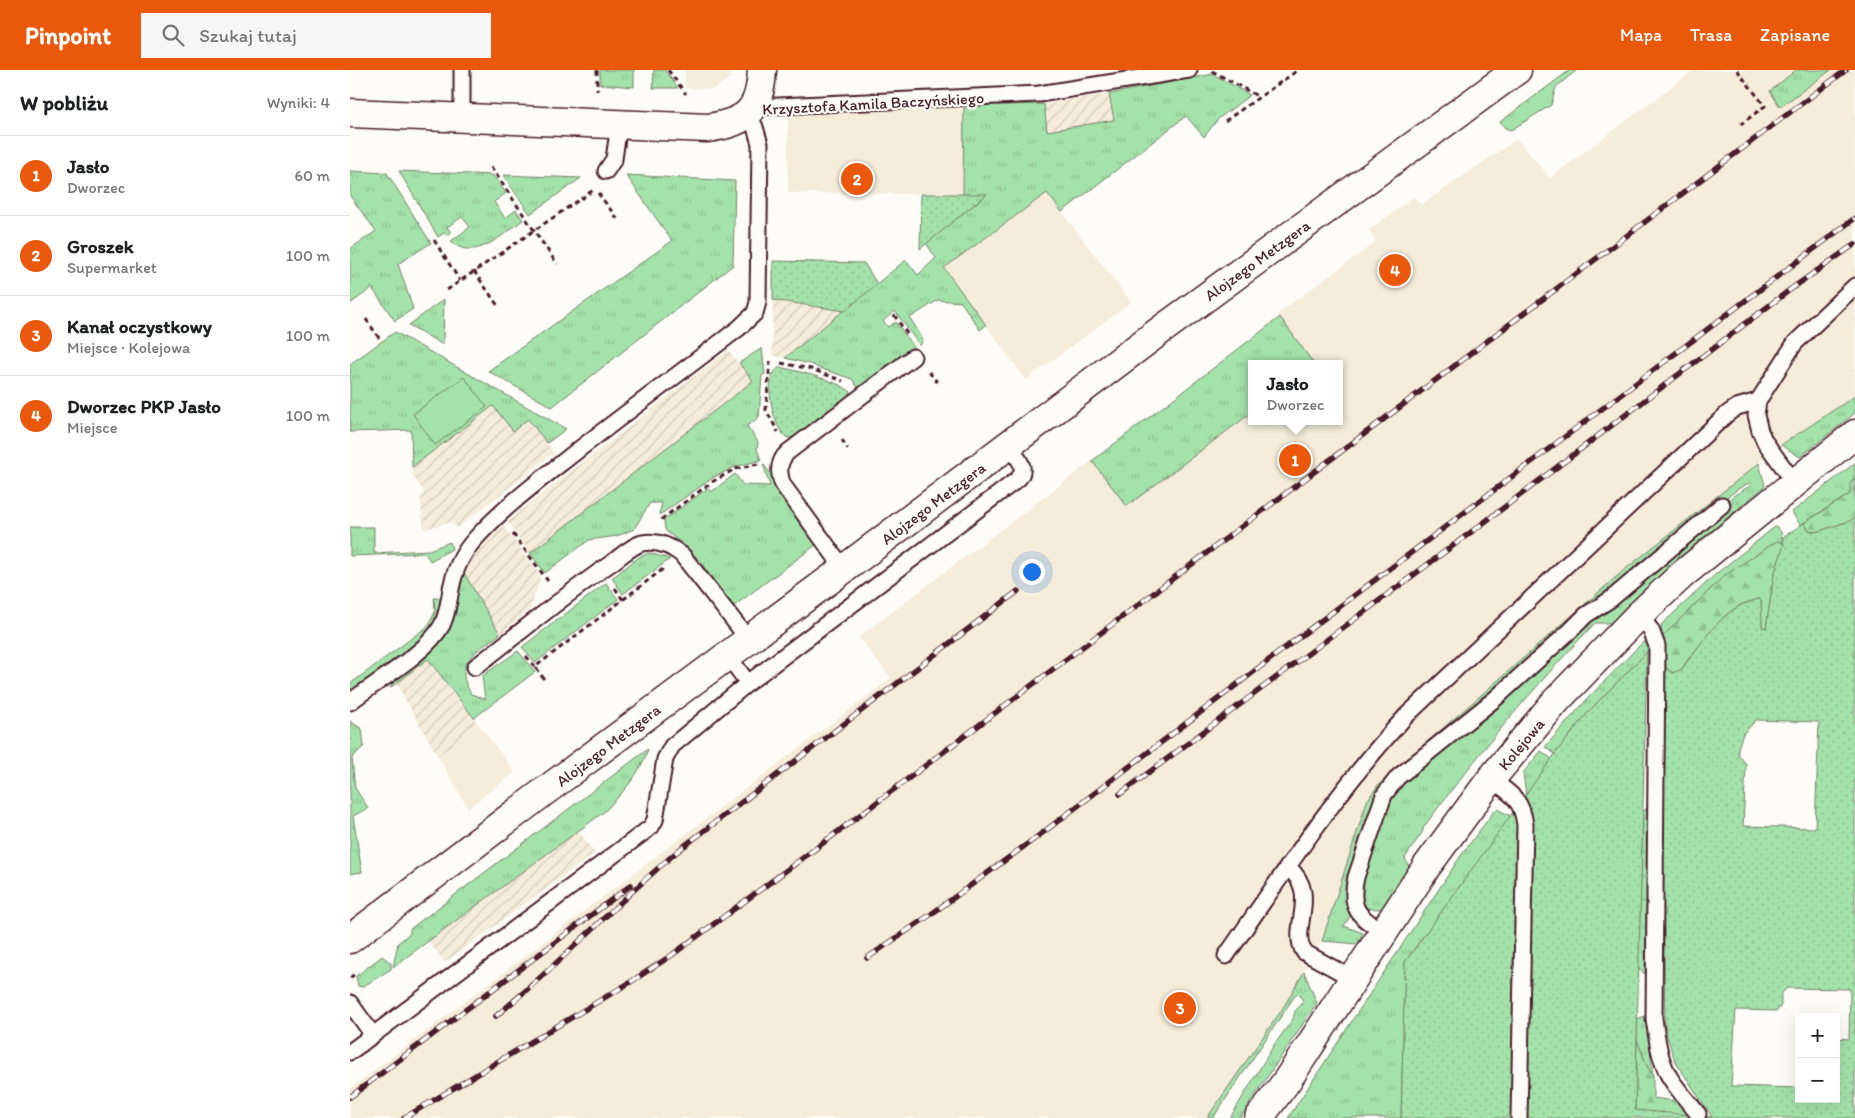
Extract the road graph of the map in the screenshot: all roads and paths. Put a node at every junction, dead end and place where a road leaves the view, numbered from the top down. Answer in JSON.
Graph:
{"nodes":[{"id":1,"x":462,"y":70,"type":"edge"},
{"id":2,"x":596,"y":70,"type":"edge"},
{"id":3,"x":668,"y":70,"type":"edge"},
{"id":4,"x":762,"y":70,"type":"edge"},
{"id":5,"x":1189,"y":70,"type":"edge"},
{"id":6,"x":1209,"y":70,"type":"edge"},
{"id":7,"x":1298,"y":70,"type":"edge"},
{"id":8,"x":1517,"y":70,"type":"edge"},
{"id":9,"x":1737,"y":70,"type":"edge"},
{"id":10,"x":597,"y":91,"type":"dead end"},
{"id":11,"x":686,"y":94,"type":"dead end"},
{"id":12,"x":1259,"y":97,"type":"junction"},
{"id":13,"x":751,"y":110,"type":"junction"},
{"id":14,"x":350,"y":113,"type":"edge"},
{"id":15,"x":462,"y":117,"type":"junction"},
{"id":16,"x":1225,"y":121,"type":"dead end"},
{"id":17,"x":1741,"y":124,"type":"dead end"},
{"id":18,"x":619,"y":125,"type":"junction"},
{"id":19,"x":491,"y":167,"type":"dead end"},
{"id":20,"x":605,"y":178,"type":"joint"},
{"id":21,"x":535,"y":231,"type":"junction"},
{"id":22,"x":434,"y":240,"type":"dead end"},
{"id":23,"x":557,"y":264,"type":"dead end"},
{"id":24,"x":474,"y":271,"type":"junction"},
{"id":25,"x":460,"y":281,"type":"junction"},
{"id":26,"x":1855,"y":286,"type":"edge"},
{"id":27,"x":447,"y":290,"type":"dead end"},
{"id":28,"x":498,"y":306,"type":"dead end"},
{"id":29,"x":366,"y":319,"type":"dead end"},
{"id":30,"x":379,"y":338,"type":"dead end"},
{"id":31,"x":914,"y":357,"type":"dead end"},
{"id":32,"x":770,"y":361,"type":"dead end"},
{"id":33,"x":781,"y":363,"type":"dead end"},
{"id":34,"x":811,"y":369,"type":"dead end"},
{"id":35,"x":1758,"y":401,"type":"junction"},
{"id":36,"x":766,"y":410,"type":"dead end"},
{"id":37,"x":1855,"y":434,"type":"edge"},
{"id":38,"x":1008,"y":446,"type":"junction"},
{"id":39,"x":788,"y":452,"type":"junction"},
{"id":40,"x":1794,"y":482,"type":"junction"},
{"id":41,"x":1722,"y":505,"type":"dead end"},
{"id":42,"x":499,"y":515,"type":"junction"},
{"id":43,"x":660,"y":544,"type":"junction"},
{"id":44,"x":682,"y":555,"type":"junction"},
{"id":45,"x":844,"y":570,"type":"junction"},
{"id":46,"x":562,"y":600,"type":"junction"},
{"id":47,"x":1640,"y":615,"type":"junction"},
{"id":48,"x":739,"y":648,"type":"junction"},
{"id":49,"x":475,"y":667,"type":"dead end"},
{"id":50,"x":544,"y":679,"type":"dead end"},
{"id":51,"x":748,"y":683,"type":"junction"},
{"id":52,"x":350,"y":702,"type":"edge"},
{"id":53,"x":1491,"y":779,"type":"junction"},
{"id":54,"x":1288,"y":867,"type":"junction"},
{"id":55,"x":1384,"y":932,"type":"junction"},
{"id":56,"x":352,"y":933,"type":"edge"},
{"id":57,"x":1226,"y":956,"type":"dead end"},
{"id":58,"x":357,"y":972,"type":"dead end"},
{"id":59,"x":350,"y":978,"type":"edge"},
{"id":60,"x":1353,"y":979,"type":"junction"},
{"id":61,"x":350,"y":1003,"type":"edge"},
{"id":62,"x":373,"y":1035,"type":"junction"},
{"id":63,"x":350,"y":1052,"type":"edge"},
{"id":64,"x":1698,"y":1114,"type":"dead end"},
{"id":65,"x":1260,"y":1118,"type":"edge"},
{"id":66,"x":1519,"y":1118,"type":"edge"}],
"edges":[{"from":1,"to":15,"type":"lane"},
{"from":2,"to":10,"type":"path"},
{"from":3,"to":11,"type":"path"},
{"from":4,"to":13,"type":"main road"},
{"from":5,"to":13,"type":"lane","name":"Krzysztofa Kamila Baczyńskiego"},
{"from":6,"to":12,"type":"path"},
{"from":7,"to":12,"type":"path"},
{"from":8,"to":38,"type":"main road","name":"Alojzego Metzgera"},
{"from":9,"to":17,"type":"path"},
{"from":12,"to":16,"type":"path"},
{"from":13,"to":18,"type":"main road","name":"Krzysztofa Kamila Baczyńskiego"},
{"from":13,"to":42,"type":"lane"},
{"from":14,"to":15,"type":"main road","name":"Krzysztofa Kamila Baczyńskiego"},
{"from":15,"to":18,"type":"main road","name":"Krzysztofa Kamila Baczyńskiego"},
{"from":18,"to":20,"type":"lane"},
{"from":19,"to":21,"type":"path"},
{"from":20,"to":21,"type":"path"},
{"from":21,"to":23,"type":"path"},
{"from":21,"to":24,"type":"path"},
{"from":22,"to":25,"type":"path"},
{"from":24,"to":25,"type":"path"},
{"from":24,"to":28,"type":"path"},
{"from":25,"to":27,"type":"path"},
{"from":26,"to":35,"type":"lane"},
{"from":29,"to":30,"type":"path"},
{"from":31,"to":39,"type":"lane"},
{"from":32,"to":36,"type":"path"},
{"from":33,"to":34,"type":"path"},
{"from":35,"to":40,"type":"lane"},
{"from":35,"to":54,"type":"lane"},
{"from":37,"to":40,"type":"main road","name":"Kolejowa"},
{"from":38,"to":45,"type":"main road","name":"Alojzego Metzgera"},
{"from":38,"to":51,"type":"lane"},
{"from":39,"to":43,"type":"path"},
{"from":39,"to":45,"type":"lane"},
{"from":40,"to":47,"type":"main road","name":"Kolejowa"},
{"from":41,"to":55,"type":"lane"},
{"from":42,"to":46,"type":"path"},
{"from":42,"to":52,"type":"lane"},
{"from":43,"to":44,"type":"lane"},
{"from":43,"to":46,"type":"lane"},
{"from":44,"to":48,"type":"lane"},
{"from":44,"to":50,"type":"path"},
{"from":45,"to":48,"type":"main road","name":"Alojzego Metzgera"},
{"from":46,"to":49,"type":"lane"},
{"from":47,"to":53,"type":"main road","name":"Kolejowa"},
{"from":47,"to":64,"type":"lane"},
{"from":48,"to":51,"type":"lane"},
{"from":48,"to":56,"type":"main road","name":"Alojzego Metzgera"},
{"from":51,"to":62,"type":"lane"},
{"from":53,"to":55,"type":"main road","name":"Kolejowa"},
{"from":53,"to":66,"type":"lane"},
{"from":54,"to":57,"type":"lane"},
{"from":54,"to":60,"type":"lane"},
{"from":55,"to":60,"type":"main road","name":"Kolejowa"},
{"from":58,"to":59,"type":"path"},
{"from":60,"to":65,"type":"main road","name":"Kolejowa"},
{"from":61,"to":62,"type":"lane"},
{"from":62,"to":63,"type":"lane"}]}
